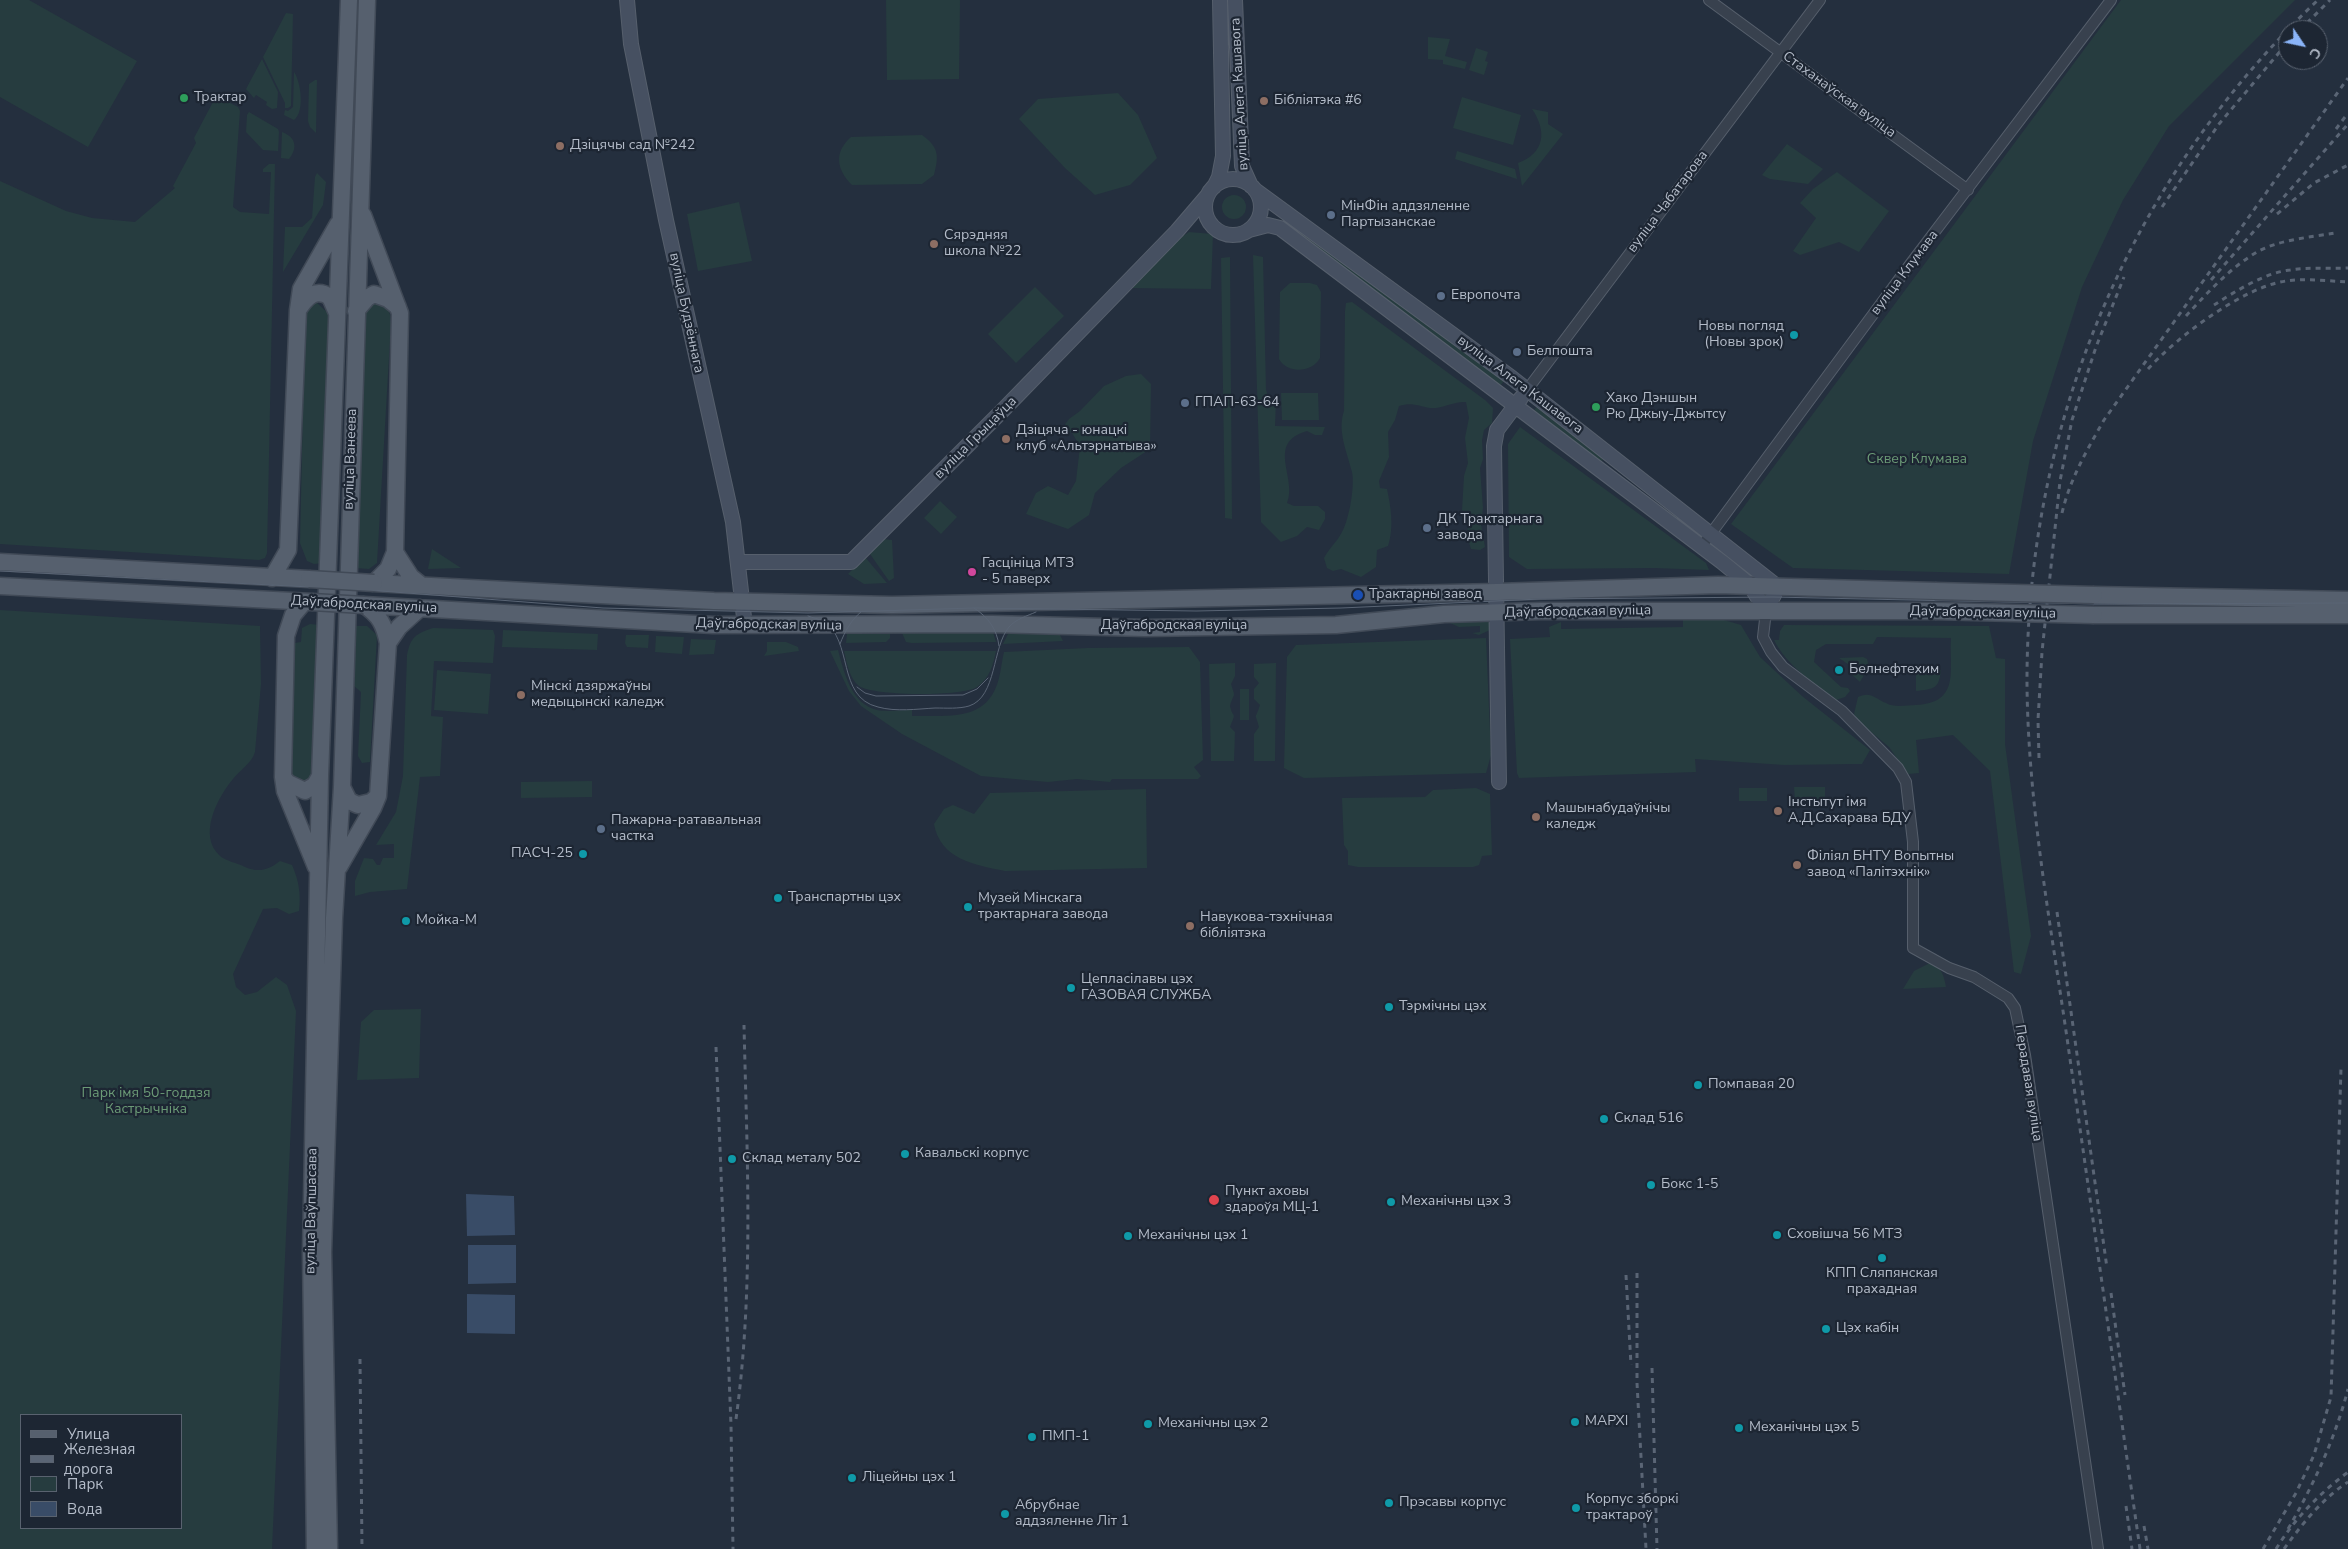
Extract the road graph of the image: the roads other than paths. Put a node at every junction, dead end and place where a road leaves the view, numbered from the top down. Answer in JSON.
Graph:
{"nodes":[{"id":1,"x":349,"y":0,"type":"edge"},
{"id":2,"x":367,"y":0,"type":"edge"},
{"id":3,"x":627,"y":0,"type":"edge"},
{"id":4,"x":1220,"y":0,"type":"edge"},
{"id":5,"x":1235,"y":0,"type":"edge"},
{"id":6,"x":1709,"y":0,"type":"edge"},
{"id":7,"x":1820,"y":0,"type":"edge"},
{"id":8,"x":2111,"y":0,"type":"edge"},
{"id":9,"x":1221,"y":42,"type":"junction"},
{"id":10,"x":1236,"y":42,"type":"junction"},
{"id":11,"x":1780,"y":52,"type":"junction"},
{"id":12,"x":1253,"y":188,"type":"junction"},
{"id":13,"x":1968,"y":190,"type":"junction"},
{"id":14,"x":1211,"y":191,"type":"junction"},
{"id":15,"x":360,"y":201,"type":"junction"},
{"id":16,"x":341,"y":212,"type":"junction"},
{"id":17,"x":1216,"y":230,"type":"junction"},
{"id":18,"x":1249,"y":230,"type":"junction"},
{"id":19,"x":1178,"y":231,"type":"junction"},
{"id":20,"x":398,"y":306,"type":"junction"},
{"id":21,"x":298,"y":310,"type":"junction"},
{"id":22,"x":356,"y":311,"type":"junction"},
{"id":23,"x":337,"y":313,"type":"junction"},
{"id":24,"x":1527,"y":390,"type":"junction"},
{"id":25,"x":1516,"y":405,"type":"junction"},
{"id":26,"x":1619,"y":461,"type":"junction"},
{"id":27,"x":1608,"y":475,"type":"junction"},
{"id":28,"x":1711,"y":534,"type":"junction"},
{"id":29,"x":1702,"y":547,"type":"junction"},
{"id":30,"x":288,"y":550,"type":"junction"},
{"id":31,"x":395,"y":552,"type":"junction"},
{"id":32,"x":0,"y":562,"type":"edge"},
{"id":33,"x":738,"y":562,"type":"junction"},
{"id":34,"x":272,"y":578,"type":"junction"},
{"id":35,"x":308,"y":579,"type":"junction"},
{"id":36,"x":374,"y":583,"type":"junction"},
{"id":37,"x":421,"y":585,"type":"junction"},
{"id":38,"x":1750,"y":585,"type":"junction"},
{"id":39,"x":0,"y":586,"type":"edge"},
{"id":40,"x":1778,"y":587,"type":"junction"},
{"id":41,"x":1497,"y":592,"type":"junction"},
{"id":42,"x":269,"y":600,"type":"junction"},
{"id":43,"x":2348,"y":600,"type":"edge"},
{"id":44,"x":741,"y":601,"type":"junction"},
{"id":45,"x":308,"y":602,"type":"junction"},
{"id":46,"x":364,"y":605,"type":"junction"},
{"id":47,"x":420,"y":608,"type":"junction"},
{"id":48,"x":1766,"y":611,"type":"junction"},
{"id":49,"x":1497,"y":613,"type":"junction"},
{"id":50,"x":2348,"y":615,"type":"edge"},
{"id":51,"x":745,"y":626,"type":"junction"},
{"id":52,"x":286,"y":636,"type":"junction"},
{"id":53,"x":388,"y":643,"type":"junction"},
{"id":54,"x":283,"y":776,"type":"junction"},
{"id":55,"x":320,"y":776,"type":"junction"},
{"id":56,"x":1499,"y":782,"type":"dead end"},
{"id":57,"x":342,"y":787,"type":"junction"},
{"id":58,"x":378,"y":796,"type":"junction"},
{"id":59,"x":337,"y":872,"type":"junction"},
{"id":60,"x":318,"y":874,"type":"junction"},
{"id":61,"x":334,"y":918,"type":"joint"},
{"id":62,"x":315,"y":1549,"type":"edge"},
{"id":63,"x":329,"y":1549,"type":"edge"},
{"id":64,"x":2098,"y":1549,"type":"edge"}],
"edges":[{"from":1,"to":16,"type":"main road","name":"вуліца Ванеева"},
{"from":2,"to":15,"type":"main road","name":"вуліца Ванеева"},
{"from":3,"to":33,"type":"main road","name":"вуліца Будзённага"},
{"from":4,"to":9,"type":"main road","name":"вуліца Алега Кашавога"},
{"from":5,"to":10,"type":"main road","name":"вуліца Алега Кашавога"},
{"from":6,"to":11,"type":"street","name":"Стаханаўская вуліца"},
{"from":7,"to":11,"type":"street","name":"вуліца Чабатарова"},
{"from":8,"to":13,"type":"street","name":"вуліца Клумава"},
{"from":9,"to":10,"type":"main road"},
{"from":9,"to":14,"type":"main road","name":"вуліца Алега Кашавога"},
{"from":10,"to":12,"type":"main road","name":"вуліца Алега Кашавога"},
{"from":11,"to":13,"type":"street","name":"Стаханаўская вуліца"},
{"from":11,"to":24,"type":"street","name":"вуліца Чабатарова"},
{"from":12,"to":14,"type":"main road"},
{"from":12,"to":18,"type":"main road"},
{"from":12,"to":24,"type":"main road","name":"вуліца Алега Кашавога"},
{"from":13,"to":28,"type":"street","name":"вуліца Клумава"},
{"from":14,"to":17,"type":"main road"},
{"from":14,"to":19,"type":"main road","name":"вуліца Грыцаўца"},
{"from":15,"to":20,"type":"main road"},
{"from":15,"to":22,"type":"main road","name":"вуліца Ванеева"},
{"from":16,"to":21,"type":"main road"},
{"from":16,"to":23,"type":"main road","name":"вуліца Ванеева"},
{"from":17,"to":18,"type":"main road"},
{"from":17,"to":19,"type":"main road"},
{"from":18,"to":25,"type":"main road","name":"вуліца Алега Кашавога"},
{"from":19,"to":33,"type":"main road","name":"вуліца Грыцаўца"},
{"from":20,"to":22,"type":"main road"},
{"from":20,"to":31,"type":"main road"},
{"from":21,"to":23,"type":"main road"},
{"from":21,"to":30,"type":"main road"},
{"from":22,"to":57,"type":"main road","name":"вуліца Ванеева"},
{"from":23,"to":55,"type":"main road","name":"вуліца Ванеева"},
{"from":24,"to":25,"type":"main road","name":"вуліца Чабатарова"},
{"from":24,"to":26,"type":"main road","name":"вуліца Алега Кашавога"},
{"from":25,"to":27,"type":"main road","name":"вуліца Алега Кашавога"},
{"from":25,"to":41,"type":"main road","name":"вуліца Чабатарова"},
{"from":26,"to":27,"type":"main road"},
{"from":26,"to":28,"type":"main road","name":"вуліца Алега Кашавога"},
{"from":27,"to":29,"type":"main road","name":"вуліца Алега Кашавога"},
{"from":28,"to":29,"type":"street","name":"вуліца Клумава"},
{"from":28,"to":40,"type":"main road","name":"вуліца Алега Кашавога"},
{"from":29,"to":38,"type":"main road","name":"вуліца Алега Кашавога"},
{"from":30,"to":34,"type":"main road"},
{"from":30,"to":35,"type":"main road"},
{"from":31,"to":36,"type":"main road"},
{"from":31,"to":37,"type":"main road"},
{"from":32,"to":34,"type":"main road","name":"Даўгабродская вуліца"},
{"from":33,"to":44,"type":"main road","name":"вуліца Будзённага"},
{"from":34,"to":35,"type":"main road","name":"Даўгабродская вуліца"},
{"from":35,"to":36,"type":"main road","name":"Даўгабродская вуліца","bridge":true},
{"from":36,"to":37,"type":"main road","name":"Даўгабродская вуліца"},
{"from":37,"to":44,"type":"main road","name":"Даўгабродская вуліца"},
{"from":38,"to":40,"type":"main road","name":"Даўгабродская вуліца"},
{"from":38,"to":41,"type":"main road","name":"Даўгабродская вуліца"},
{"from":38,"to":48,"type":"main road","name":"вуліца Алега Кашавога"},
{"from":39,"to":42,"type":"main road","name":"Даўгабродская вуліца"},
{"from":40,"to":43,"type":"main road","name":"Даўгабродская вуліца","bridge":true},
{"from":40,"to":48,"type":"main road","name":"Перадавая вуліца"},
{"from":41,"to":44,"type":"main road","name":"Даўгабродская вуліца"},
{"from":41,"to":49,"type":"main road","name":"вуліца Чабатарова"},
{"from":42,"to":45,"type":"main road","name":"Даўгабродская вуліца"},
{"from":42,"to":52,"type":"main road"},
{"from":44,"to":51,"type":"main road","name":"вуліца Будзённага"},
{"from":45,"to":46,"type":"main road","name":"Даўгабродская вуліца","bridge":true},
{"from":45,"to":52,"type":"main road"},
{"from":46,"to":47,"type":"main road","name":"Даўгабродская вуліца"},
{"from":46,"to":53,"type":"main road"},
{"from":47,"to":51,"type":"main road","name":"Даўгабродская вуліца"},
{"from":47,"to":53,"type":"main road"},
{"from":48,"to":49,"type":"main road","name":"Даўгабродская вуліца"},
{"from":48,"to":50,"type":"main road","name":"Даўгабродская вуліца","bridge":true},
{"from":48,"to":64,"type":"street","name":"Перадавая вуліца"},
{"from":49,"to":51,"type":"main road","name":"Даўгабродская вуліца"},
{"from":49,"to":56,"type":"main road","name":"вуліца Чабатарова"},
{"from":52,"to":54,"type":"main road"},
{"from":53,"to":58,"type":"main road"},
{"from":54,"to":55,"type":"main road"},
{"from":54,"to":60,"type":"main road"},
{"from":55,"to":60,"type":"main road","name":"вуліца Ванеева"},
{"from":57,"to":58,"type":"main road"},
{"from":57,"to":59,"type":"main road","name":"вуліца Ванеева"},
{"from":58,"to":59,"type":"main road"},
{"from":59,"to":61,"type":"main road","name":"вуліца Ванеева"},
{"from":60,"to":62,"type":"main road","name":"вуліца Ваўпшасава"},
{"from":61,"to":63,"type":"main road","name":"вуліца Ваўпшасава"}]}
